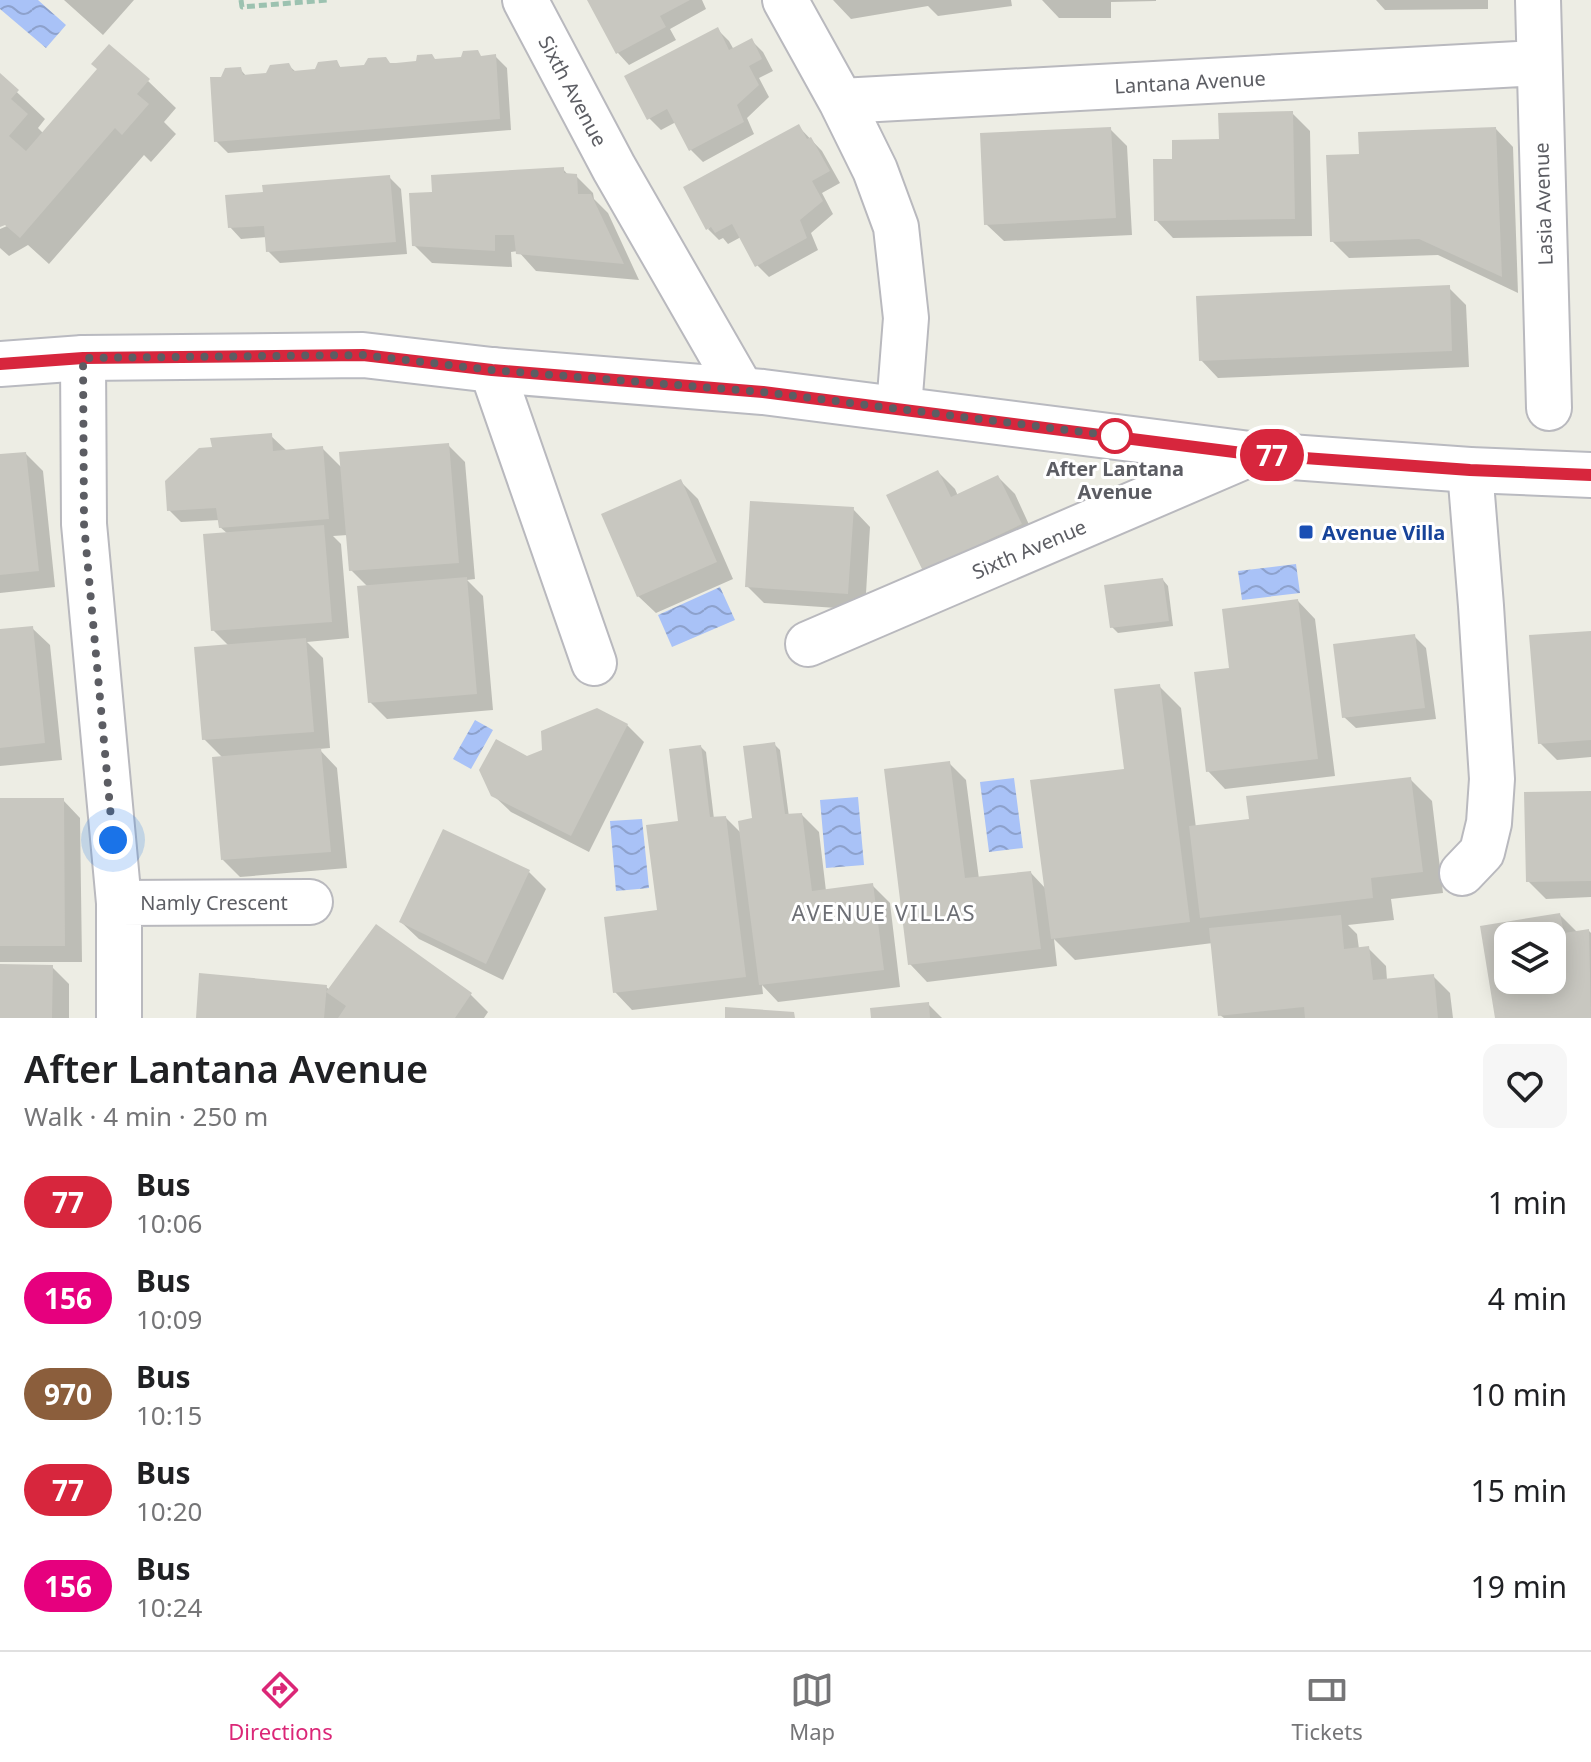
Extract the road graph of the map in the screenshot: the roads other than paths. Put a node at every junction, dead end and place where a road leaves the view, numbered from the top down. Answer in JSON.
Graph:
{"nodes":[{"id":1,"x":525,"y":0,"type":"edge"},
{"id":2,"x":785,"y":0,"type":"edge"},
{"id":3,"x":1538,"y":0,"type":"edge"},
{"id":4,"x":1538,"y":63,"type":"junction"},
{"id":5,"x":841,"y":101,"type":"junction"},
{"id":6,"x":83,"y":358,"type":"junction"},
{"id":7,"x":0,"y":364,"type":"edge"},
{"id":8,"x":492,"y":370,"type":"junction"},
{"id":9,"x":741,"y":389,"type":"junction"},
{"id":10,"x":899,"y":408,"type":"junction"},
{"id":11,"x":1549,"y":408,"type":"dead end"},
{"id":12,"x":1250,"y":454,"type":"junction"},
{"id":13,"x":1470,"y":470,"type":"junction"},
{"id":14,"x":1591,"y":475,"type":"edge"},
{"id":15,"x":808,"y":644,"type":"dead end"},
{"id":16,"x":594,"y":663,"type":"dead end"},
{"id":17,"x":1462,"y":873,"type":"dead end"},
{"id":18,"x":310,"y":902,"type":"dead end"},
{"id":19,"x":119,"y":903,"type":"junction"},
{"id":20,"x":119,"y":1018,"type":"edge"}],
"edges":[{"from":1,"to":9,"type":"street","name":"Sixth Avenue"},
{"from":2,"to":5,"type":"street"},
{"from":3,"to":4,"type":"street","name":"Lasia Avenue"},
{"from":4,"to":5,"type":"street","name":"Lantana Avenue"},
{"from":4,"to":11,"type":"street","name":"Lasia Avenue"},
{"from":5,"to":10,"type":"street"},
{"from":6,"to":7,"type":"street","name":"Sixth Avenue"},
{"from":6,"to":8,"type":"street","name":"Sixth Avenue"},
{"from":6,"to":19,"type":"street","name":"Namly Crescent"},
{"from":8,"to":9,"type":"street","name":"Sixth Avenue"},
{"from":8,"to":16,"type":"street"},
{"from":9,"to":10,"type":"street","name":"Sixth Avenue"},
{"from":10,"to":12,"type":"street","name":"Sixth Avenue"},
{"from":12,"to":13,"type":"street","name":"Sixth Avenue"},
{"from":12,"to":15,"type":"street","name":"Sixth Avenue"},
{"from":13,"to":14,"type":"street","name":"Sixth Avenue"},
{"from":13,"to":17,"type":"street"},
{"from":18,"to":19,"type":"street","name":"Namly Crescent"},
{"from":19,"to":20,"type":"street","name":"Namly Crescent"}]}
